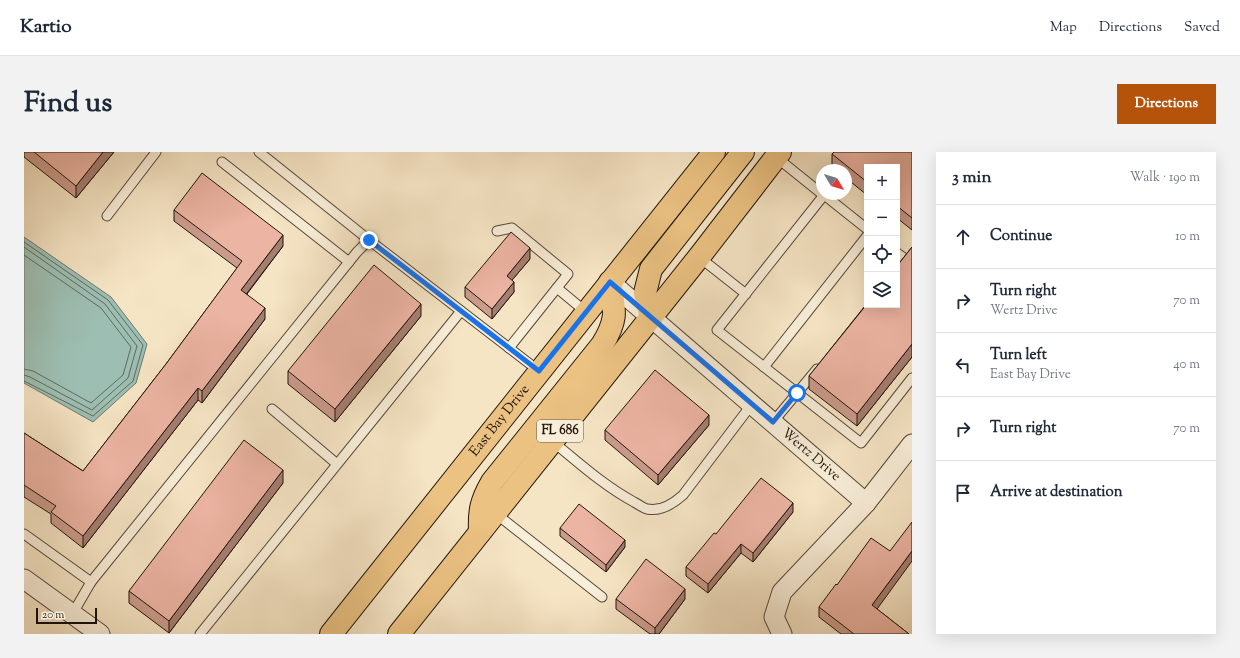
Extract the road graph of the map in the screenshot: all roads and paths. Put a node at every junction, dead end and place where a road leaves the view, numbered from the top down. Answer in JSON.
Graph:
{"nodes":[{"id":1,"x":156,"y":152,"type":"edge"},
{"id":2,"x":259,"y":152,"type":"edge"},
{"id":3,"x":714,"y":152,"type":"edge"},
{"id":4,"x":743,"y":152,"type":"edge"},
{"id":5,"x":778,"y":155,"type":"edge"},
{"id":6,"x":222,"y":162,"type":"dead end"},
{"id":7,"x":816,"y":188,"type":"edge"},
{"id":8,"x":818,"y":200,"type":"edge"},
{"id":9,"x":831,"y":200,"type":"edge"},
{"id":10,"x":107,"y":216,"type":"dead end"},
{"id":11,"x":864,"y":227,"type":"edge"},
{"id":12,"x":497,"y":231,"type":"dead end"},
{"id":13,"x":369,"y":240,"type":"junction"},
{"id":14,"x":864,"y":240,"type":"edge"},
{"id":15,"x":900,"y":255,"type":"edge"},
{"id":16,"x":699,"y":257,"type":"junction"},
{"id":17,"x":349,"y":262,"type":"junction"},
{"id":18,"x":900,"y":263,"type":"edge"},
{"id":19,"x":610,"y":282,"type":"junction"},
{"id":20,"x":557,"y":288,"type":"junction"},
{"id":21,"x":746,"y":294,"type":"junction"},
{"id":22,"x":461,"y":311,"type":"junction"},
{"id":23,"x":586,"y":312,"type":"junction"},
{"id":24,"x":651,"y":317,"type":"junction"},
{"id":25,"x":509,"y":348,"type":"junction"},
{"id":26,"x":820,"y":364,"type":"edge"},
{"id":27,"x":764,"y":367,"type":"junction"},
{"id":28,"x":539,"y":371,"type":"junction"},
{"id":29,"x":912,"y":378,"type":"edge"},
{"id":30,"x":797,"y":393,"type":"junction"},
{"id":31,"x":752,"y":404,"type":"junction"},
{"id":32,"x":272,"y":409,"type":"dead end"},
{"id":33,"x":773,"y":422,"type":"junction"},
{"id":34,"x":552,"y":441,"type":"junction"},
{"id":35,"x":908,"y":456,"type":"edge"},
{"id":36,"x":337,"y":464,"type":"junction"},
{"id":37,"x":866,"y":503,"type":"junction"},
{"id":38,"x":494,"y":513,"type":"junction"},
{"id":39,"x":480,"y":532,"type":"junction"},
{"id":40,"x":24,"y":534,"type":"edge"},
{"id":41,"x":24,"y":579,"type":"edge"},
{"id":42,"x":91,"y":582,"type":"junction"},
{"id":43,"x":602,"y":597,"type":"dead end"},
{"id":44,"x":73,"y":613,"type":"junction"},
{"id":45,"x":100,"y":634,"type":"edge"},
{"id":46,"x":200,"y":634,"type":"edge"},
{"id":47,"x":331,"y":634,"type":"edge"},
{"id":48,"x":399,"y":634,"type":"edge"},
{"id":49,"x":782,"y":634,"type":"edge"}],
"edges":[{"from":1,"to":10,"type":"lane"},
{"from":2,"to":13,"type":"lane"},
{"from":3,"to":19,"type":"main road","name":"East Bay Drive"},
{"from":4,"to":24,"type":"main road"},
{"from":5,"to":7,"type":"lane"},
{"from":5,"to":16,"type":"main road","number":"FL 686"},
{"from":6,"to":17,"type":"lane"},
{"from":8,"to":21,"type":"lane"},
{"from":9,"to":11,"type":"lane"},
{"from":12,"to":20,"type":"lane"},
{"from":13,"to":17,"type":"lane"},
{"from":13,"to":22,"type":"lane"},
{"from":14,"to":27,"type":"lane"},
{"from":15,"to":18,"type":"lane"},
{"from":16,"to":21,"type":"lane"},
{"from":16,"to":24,"type":"main road","number":"FL 686"},
{"from":17,"to":42,"type":"lane"},
{"from":19,"to":23,"type":"main road","name":"East Bay Drive"},
{"from":19,"to":24,"type":"street","name":"Wertz Drive"},
{"from":19,"to":39,"type":"main road"},
{"from":20,"to":23,"type":"lane"},
{"from":20,"to":25,"type":"lane"},
{"from":21,"to":27,"type":"lane"},
{"from":22,"to":25,"type":"lane"},
{"from":22,"to":36,"type":"lane"},
{"from":23,"to":28,"type":"main road","name":"East Bay Drive"},
{"from":24,"to":31,"type":"street","name":"Wertz Drive"},
{"from":24,"to":34,"type":"main road","number":"FL 686"},
{"from":25,"to":28,"type":"lane"},
{"from":26,"to":30,"type":"lane"},
{"from":27,"to":30,"type":"lane"},
{"from":28,"to":47,"type":"main road","name":"East Bay Drive"},
{"from":29,"to":30,"type":"lane"},
{"from":30,"to":33,"type":"lane"},
{"from":31,"to":33,"type":"street","name":"Wertz Drive"},
{"from":31,"to":34,"type":"lane"},
{"from":32,"to":36,"type":"lane"},
{"from":33,"to":37,"type":"street","name":"Wertz Drive"},
{"from":34,"to":38,"type":"main road","number":"FL 686"},
{"from":35,"to":37,"type":"street"},
{"from":36,"to":46,"type":"lane"},
{"from":37,"to":49,"type":"street"},
{"from":38,"to":39,"type":"main road","number":"FL 686"},
{"from":38,"to":43,"type":"lane"},
{"from":39,"to":48,"type":"main road","number":"FL 686"},
{"from":40,"to":42,"type":"lane"},
{"from":41,"to":44,"type":"street"},
{"from":42,"to":44,"type":"lane"},
{"from":44,"to":45,"type":"street"}]}
